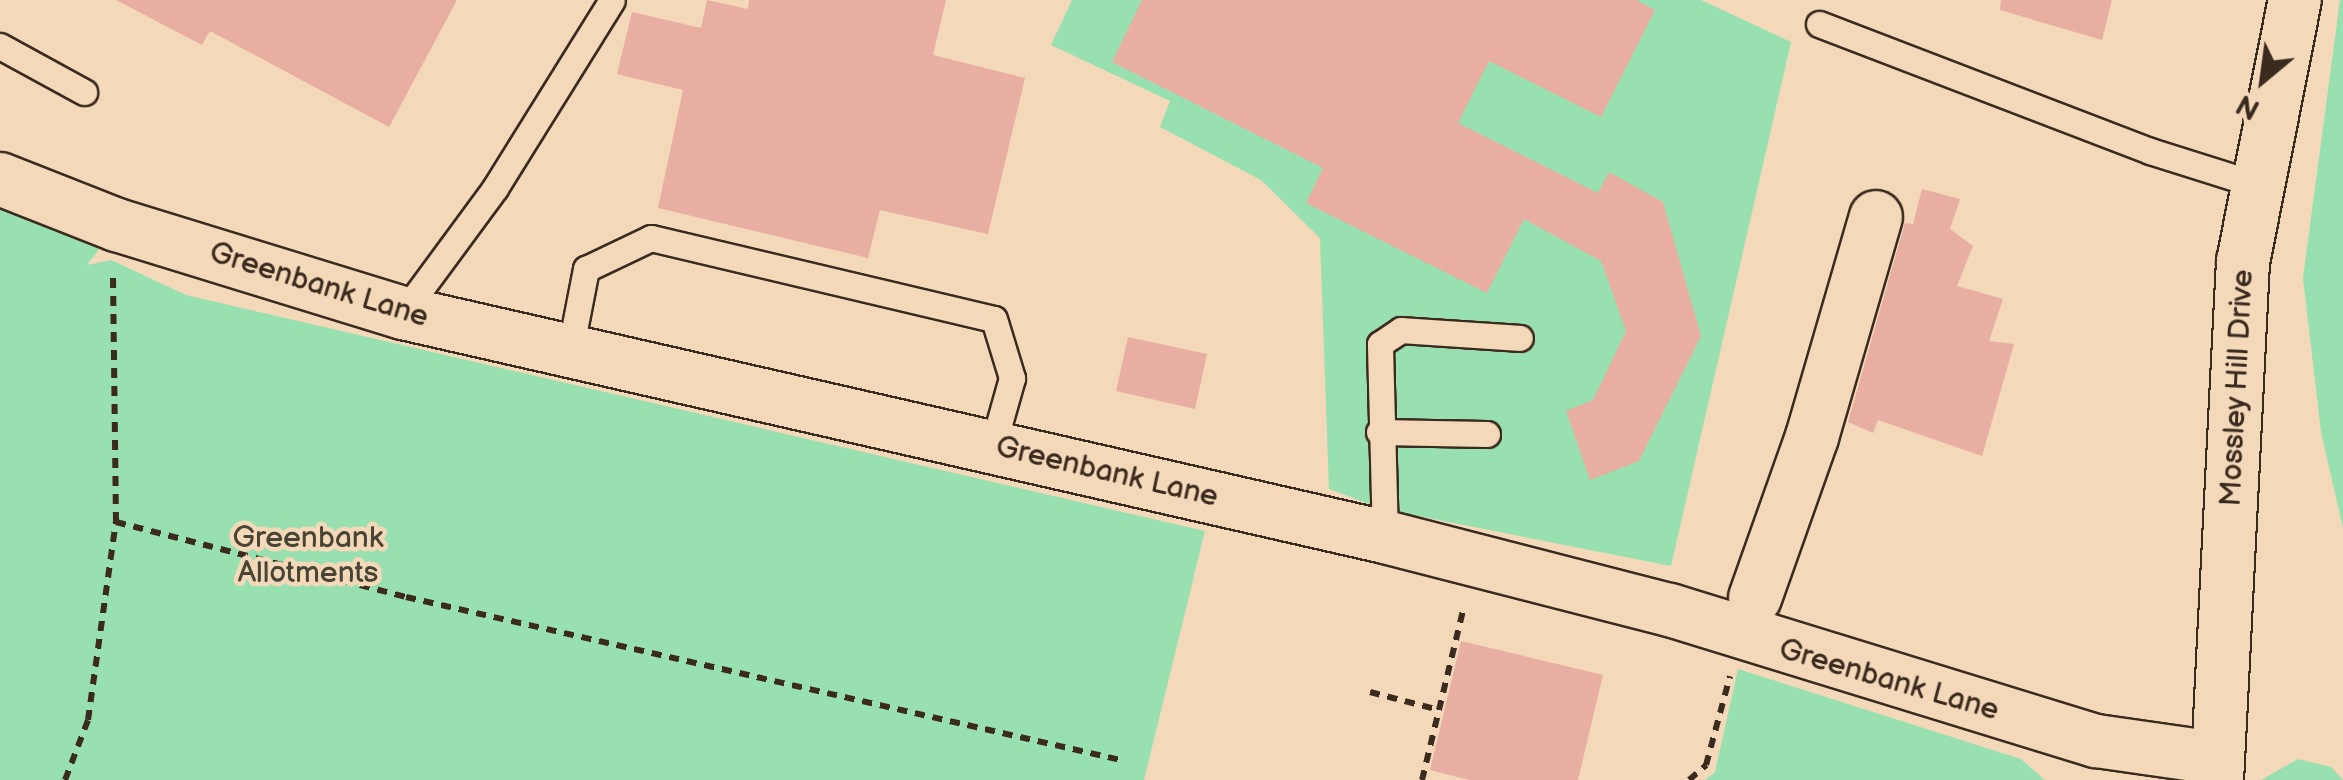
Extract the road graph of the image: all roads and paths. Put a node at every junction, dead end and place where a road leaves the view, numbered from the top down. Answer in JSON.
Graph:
{"nodes":[{"id":1,"x":612,"y":0,"type":"edge"},
{"id":2,"x":2295,"y":0,"type":"edge"},
{"id":3,"x":1819,"y":24,"type":"dead end"},
{"id":4,"x":0,"y":46,"type":"edge"},
{"id":5,"x":84,"y":92,"type":"dead end"},
{"id":6,"x":0,"y":179,"type":"edge"},
{"id":7,"x":2258,"y":185,"type":"junction"},
{"id":8,"x":1876,"y":217,"type":"dead end"},
{"id":9,"x":137,"y":230,"type":"junction"},
{"id":10,"x":402,"y":313,"type":"junction"},
{"id":11,"x":1520,"y":338,"type":"dead end"},
{"id":12,"x":570,"y":351,"type":"junction"},
{"id":13,"x":1379,"y":432,"type":"junction"},
{"id":14,"x":1487,"y":434,"type":"dead end"},
{"id":15,"x":992,"y":445,"type":"junction"},
{"id":16,"x":116,"y":522,"type":"junction"},
{"id":17,"x":1384,"y":536,"type":"junction"},
{"id":18,"x":1476,"y":560,"type":"junction"},
{"id":19,"x":1748,"y":617,"type":"junction"},
{"id":20,"x":1370,"y":692,"type":"dead end"},
{"id":21,"x":1438,"y":710,"type":"junction"},
{"id":22,"x":2098,"y":761,"type":"edge"},
{"id":23,"x":1124,"y":762,"type":"dead end"},
{"id":24,"x":2216,"y":769,"type":"edge"},
{"id":25,"x":66,"y":780,"type":"edge"},
{"id":26,"x":1422,"y":780,"type":"edge"},
{"id":27,"x":1689,"y":780,"type":"edge"}],
"edges":[{"from":1,"to":10,"type":"lane"},
{"from":2,"to":7,"type":"street","name":"Mossley Hill Drive"},
{"from":3,"to":7,"type":"lane"},
{"from":4,"to":5,"type":"lane"},
{"from":6,"to":9,"type":"street","name":"Greenbank Lane"},
{"from":7,"to":24,"type":"street","name":"Mossley Hill Drive"},
{"from":8,"to":19,"type":"street"},
{"from":9,"to":10,"type":"street","name":"Greenbank Lane"},
{"from":9,"to":16,"type":"path"},
{"from":10,"to":12,"type":"street","name":"Greenbank Lane"},
{"from":11,"to":13,"type":"lane"},
{"from":12,"to":15,"type":"street","name":"Greenbank Lane"},
{"from":12,"to":15,"type":"lane"},
{"from":13,"to":14,"type":"lane"},
{"from":13,"to":17,"type":"lane"},
{"from":15,"to":17,"type":"street","name":"Greenbank Lane"},
{"from":16,"to":23,"type":"path"},
{"from":16,"to":25,"type":"path"},
{"from":17,"to":18,"type":"street","name":"Greenbank Lane"},
{"from":18,"to":19,"type":"street","name":"Greenbank Lane"},
{"from":18,"to":21,"type":"path"},
{"from":19,"to":22,"type":"street","name":"Greenbank Lane"},
{"from":19,"to":27,"type":"path"},
{"from":20,"to":21,"type":"path"},
{"from":21,"to":26,"type":"path"},
{"from":22,"to":24,"type":"street","name":"Greenbank Lane"}]}
